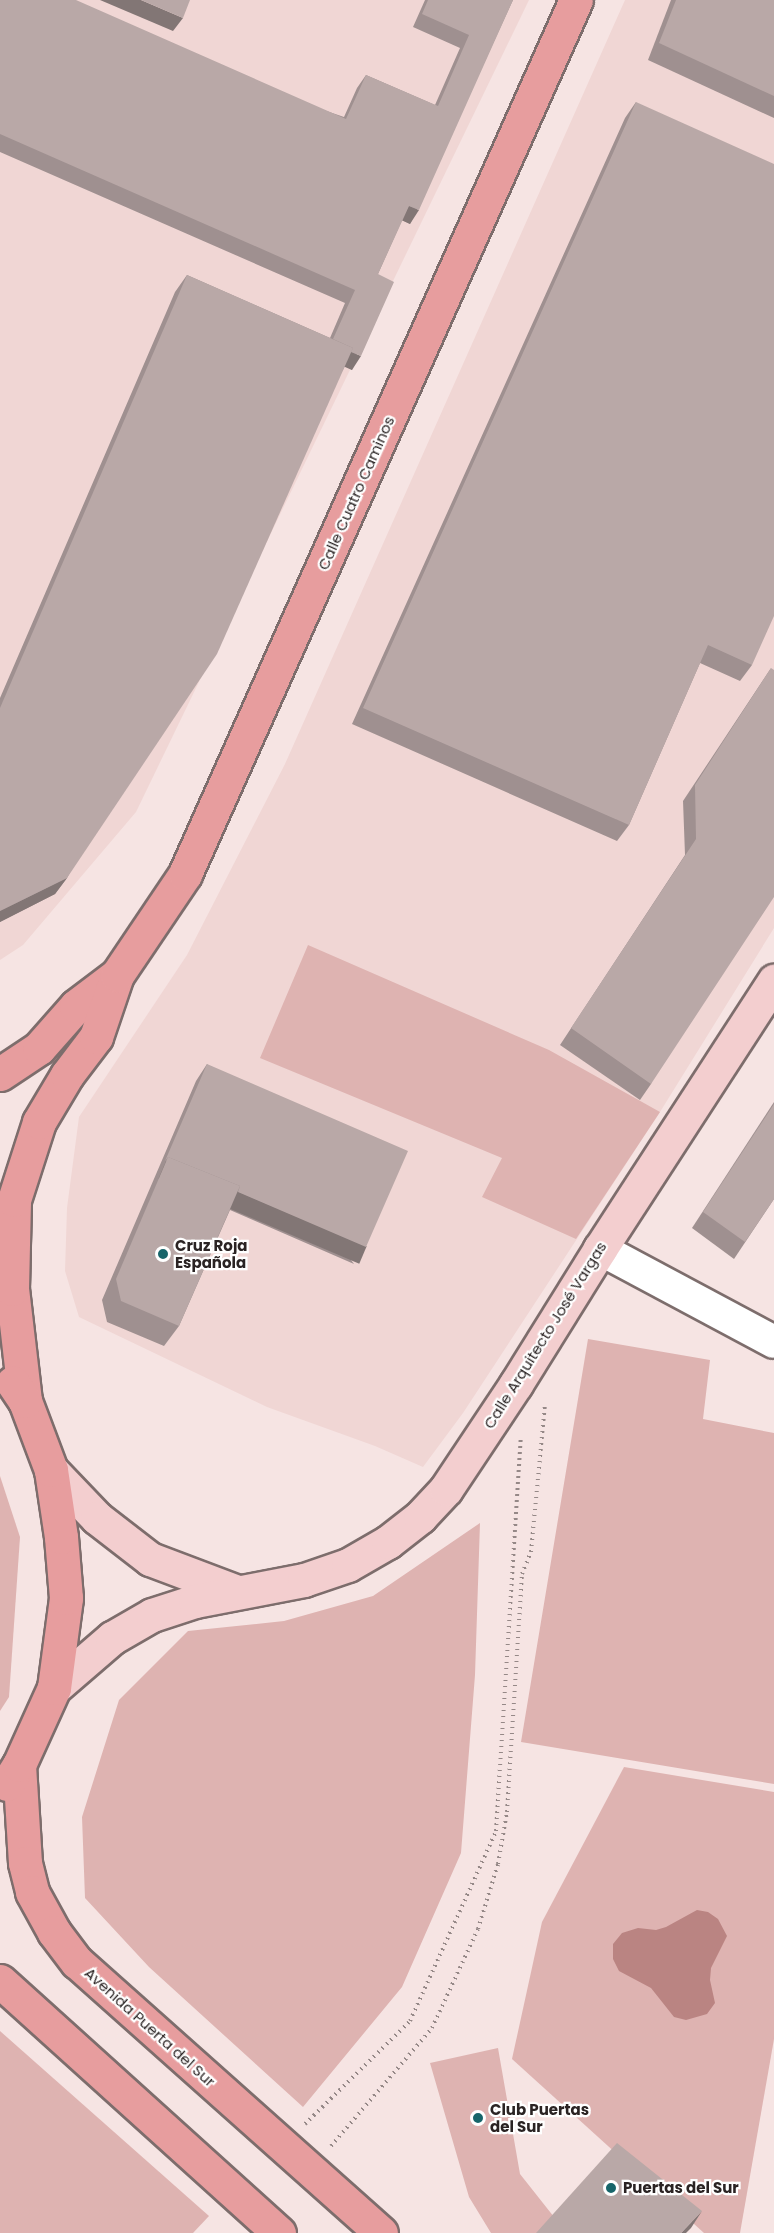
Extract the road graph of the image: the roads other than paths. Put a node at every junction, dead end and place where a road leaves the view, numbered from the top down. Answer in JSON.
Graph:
{"nodes":[{"id":1,"x":576,"y":0,"type":"edge"},
{"id":2,"x":117,"y":975,"type":"junction"},
{"id":3,"x":774,"y":981,"type":"edge"},
{"id":4,"x":0,"y":1074,"type":"edge"},
{"id":5,"x":600,"y":1249,"type":"junction"},
{"id":6,"x":774,"y":1342,"type":"edge"},
{"id":7,"x":0,"y":1364,"type":"edge"},
{"id":8,"x":25,"y":1401,"type":"junction"},
{"id":9,"x":51,"y":1470,"type":"junction"},
{"id":10,"x":238,"y":1592,"type":"junction"},
{"id":11,"x":54,"y":1689,"type":"junction"},
{"id":12,"x":19,"y":1765,"type":"junction"},
{"id":13,"x":0,"y":1795,"type":"edge"},
{"id":14,"x":0,"y":1981,"type":"edge"},
{"id":15,"x":279,"y":2233,"type":"edge"},
{"id":16,"x":381,"y":2233,"type":"edge"}],
"edges":[{"from":1,"to":2,"type":"main road","name":"Calle Cuatro Caminos"},
{"from":2,"to":4,"type":"main road","name":"Calle Cuatro Caminos"},
{"from":2,"to":8,"type":"main road","name":"Calle Cuatro Caminos"},
{"from":3,"to":5,"type":"street","name":"Calle Arquitecto José Vargas"},
{"from":5,"to":6,"type":"street"},
{"from":5,"to":10,"type":"street","name":"Calle Arquitecto José Vargas"},
{"from":7,"to":8,"type":"main road"},
{"from":8,"to":9,"type":"main road"},
{"from":9,"to":10,"type":"street"},
{"from":9,"to":11,"type":"main road"},
{"from":10,"to":11,"type":"street","name":"Calle Arquitecto José Vargas"},
{"from":11,"to":12,"type":"main road"},
{"from":12,"to":13,"type":"main road"},
{"from":12,"to":16,"type":"main road","name":"Avenida Puerta del Sur"},
{"from":14,"to":15,"type":"main road"}]}
